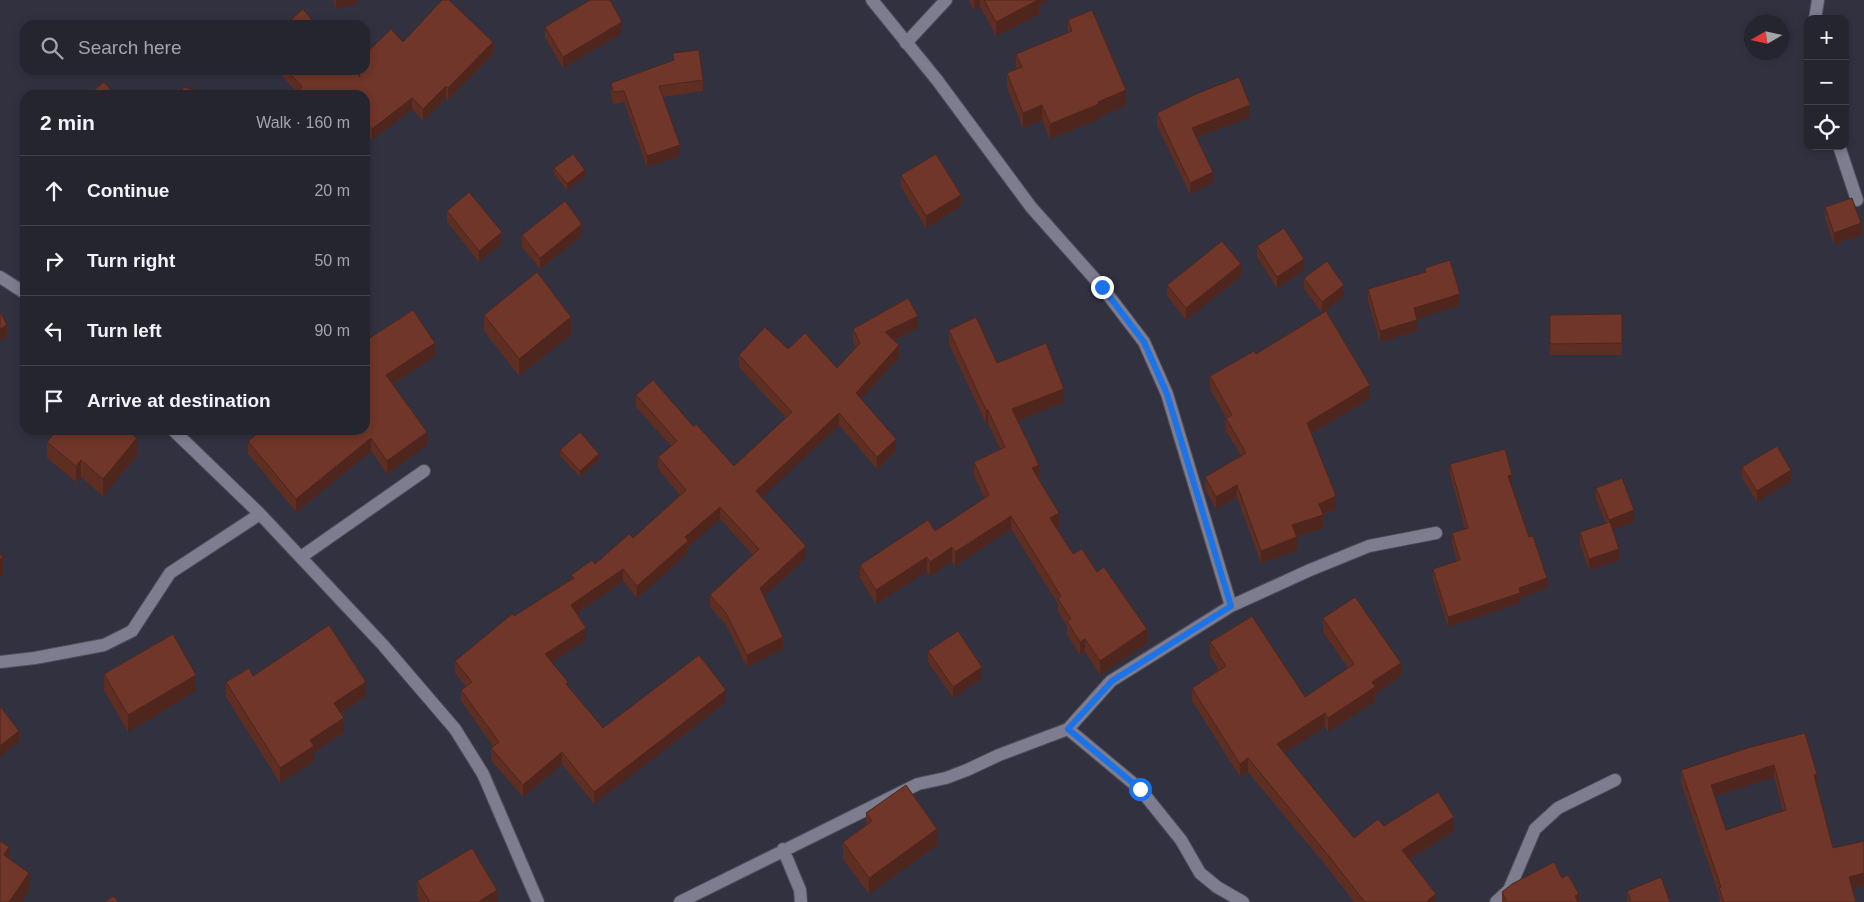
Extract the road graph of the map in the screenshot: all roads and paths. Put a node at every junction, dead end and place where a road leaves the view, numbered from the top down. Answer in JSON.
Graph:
{"nodes":[{"id":1,"x":872,"y":0,"type":"edge"},
{"id":2,"x":946,"y":0,"type":"edge"},
{"id":3,"x":1818,"y":0,"type":"edge"},
{"id":4,"x":1816,"y":15,"type":"edge"},
{"id":5,"x":906,"y":43,"type":"junction"},
{"id":6,"x":1841,"y":150,"type":"edge"},
{"id":7,"x":1857,"y":200,"type":"dead end"},
{"id":8,"x":0,"y":276,"type":"edge"},
{"id":9,"x":20,"y":290,"type":"edge"},
{"id":10,"x":178,"y":435,"type":"edge"},
{"id":11,"x":424,"y":471,"type":"dead end"},
{"id":12,"x":260,"y":514,"type":"junction"},
{"id":13,"x":1436,"y":533,"type":"dead end"},
{"id":14,"x":300,"y":557,"type":"junction"},
{"id":15,"x":1231,"y":606,"type":"junction"},
{"id":16,"x":0,"y":662,"type":"edge"},
{"id":17,"x":1068,"y":729,"type":"junction"},
{"id":18,"x":1615,"y":780,"type":"dead end"},
{"id":19,"x":784,"y":849,"type":"junction"},
{"id":20,"x":538,"y":902,"type":"edge"},
{"id":21,"x":680,"y":902,"type":"edge"},
{"id":22,"x":801,"y":902,"type":"edge"},
{"id":23,"x":1243,"y":902,"type":"edge"},
{"id":24,"x":1496,"y":902,"type":"edge"}],
"edges":[{"from":1,"to":5,"type":"street"},
{"from":2,"to":5,"type":"street"},
{"from":3,"to":4,"type":"street"},
{"from":5,"to":15,"type":"street"},
{"from":6,"to":7,"type":"street"},
{"from":8,"to":9,"type":"street"},
{"from":10,"to":12,"type":"street"},
{"from":11,"to":14,"type":"street"},
{"from":12,"to":14,"type":"street"},
{"from":12,"to":16,"type":"street"},
{"from":13,"to":15,"type":"street"},
{"from":14,"to":20,"type":"street"},
{"from":15,"to":17,"type":"street"},
{"from":17,"to":19,"type":"street"},
{"from":17,"to":23,"type":"street"},
{"from":18,"to":24,"type":"street"},
{"from":19,"to":21,"type":"street"},
{"from":19,"to":22,"type":"street"}]}
